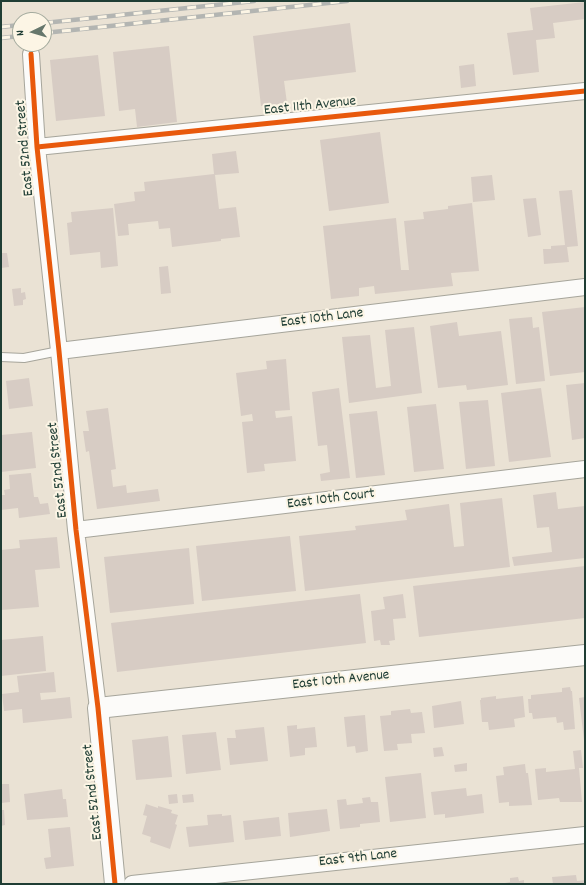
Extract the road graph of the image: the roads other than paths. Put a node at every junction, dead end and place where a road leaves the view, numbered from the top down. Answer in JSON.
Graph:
{"nodes":[{"id":1,"x":31,"y":54,"type":"dead end"},
{"id":2,"x":585,"y":91,"type":"edge"},
{"id":3,"x":37,"y":147,"type":"junction"},
{"id":4,"x":585,"y":287,"type":"edge"},
{"id":5,"x":59,"y":351,"type":"junction"},
{"id":6,"x":1,"y":358,"type":"edge"},
{"id":7,"x":585,"y":469,"type":"edge"},
{"id":8,"x":76,"y":530,"type":"junction"},
{"id":9,"x":585,"y":655,"type":"edge"},
{"id":10,"x":98,"y":708,"type":"junction"},
{"id":11,"x":585,"y":835,"type":"edge"},
{"id":12,"x":115,"y":884,"type":"edge"},
{"id":13,"x":132,"y":884,"type":"edge"}],
"edges":[{"from":1,"to":3,"type":"street","name":"East 52nd Street"},
{"from":2,"to":3,"type":"street","name":"East 11th Avenue"},
{"from":3,"to":5,"type":"street","name":"East 52nd Street"},
{"from":4,"to":5,"type":"street","name":"East 10th Lane"},
{"from":5,"to":6,"type":"lane"},
{"from":5,"to":8,"type":"street","name":"East 52nd Street"},
{"from":7,"to":8,"type":"street","name":"East 10th Court"},
{"from":8,"to":10,"type":"street","name":"East 52nd Street"},
{"from":9,"to":10,"type":"street","name":"East 10th Avenue"},
{"from":10,"to":12,"type":"street","name":"East 52nd Street"},
{"from":11,"to":13,"type":"street","name":"East 9th Lane"}]}
